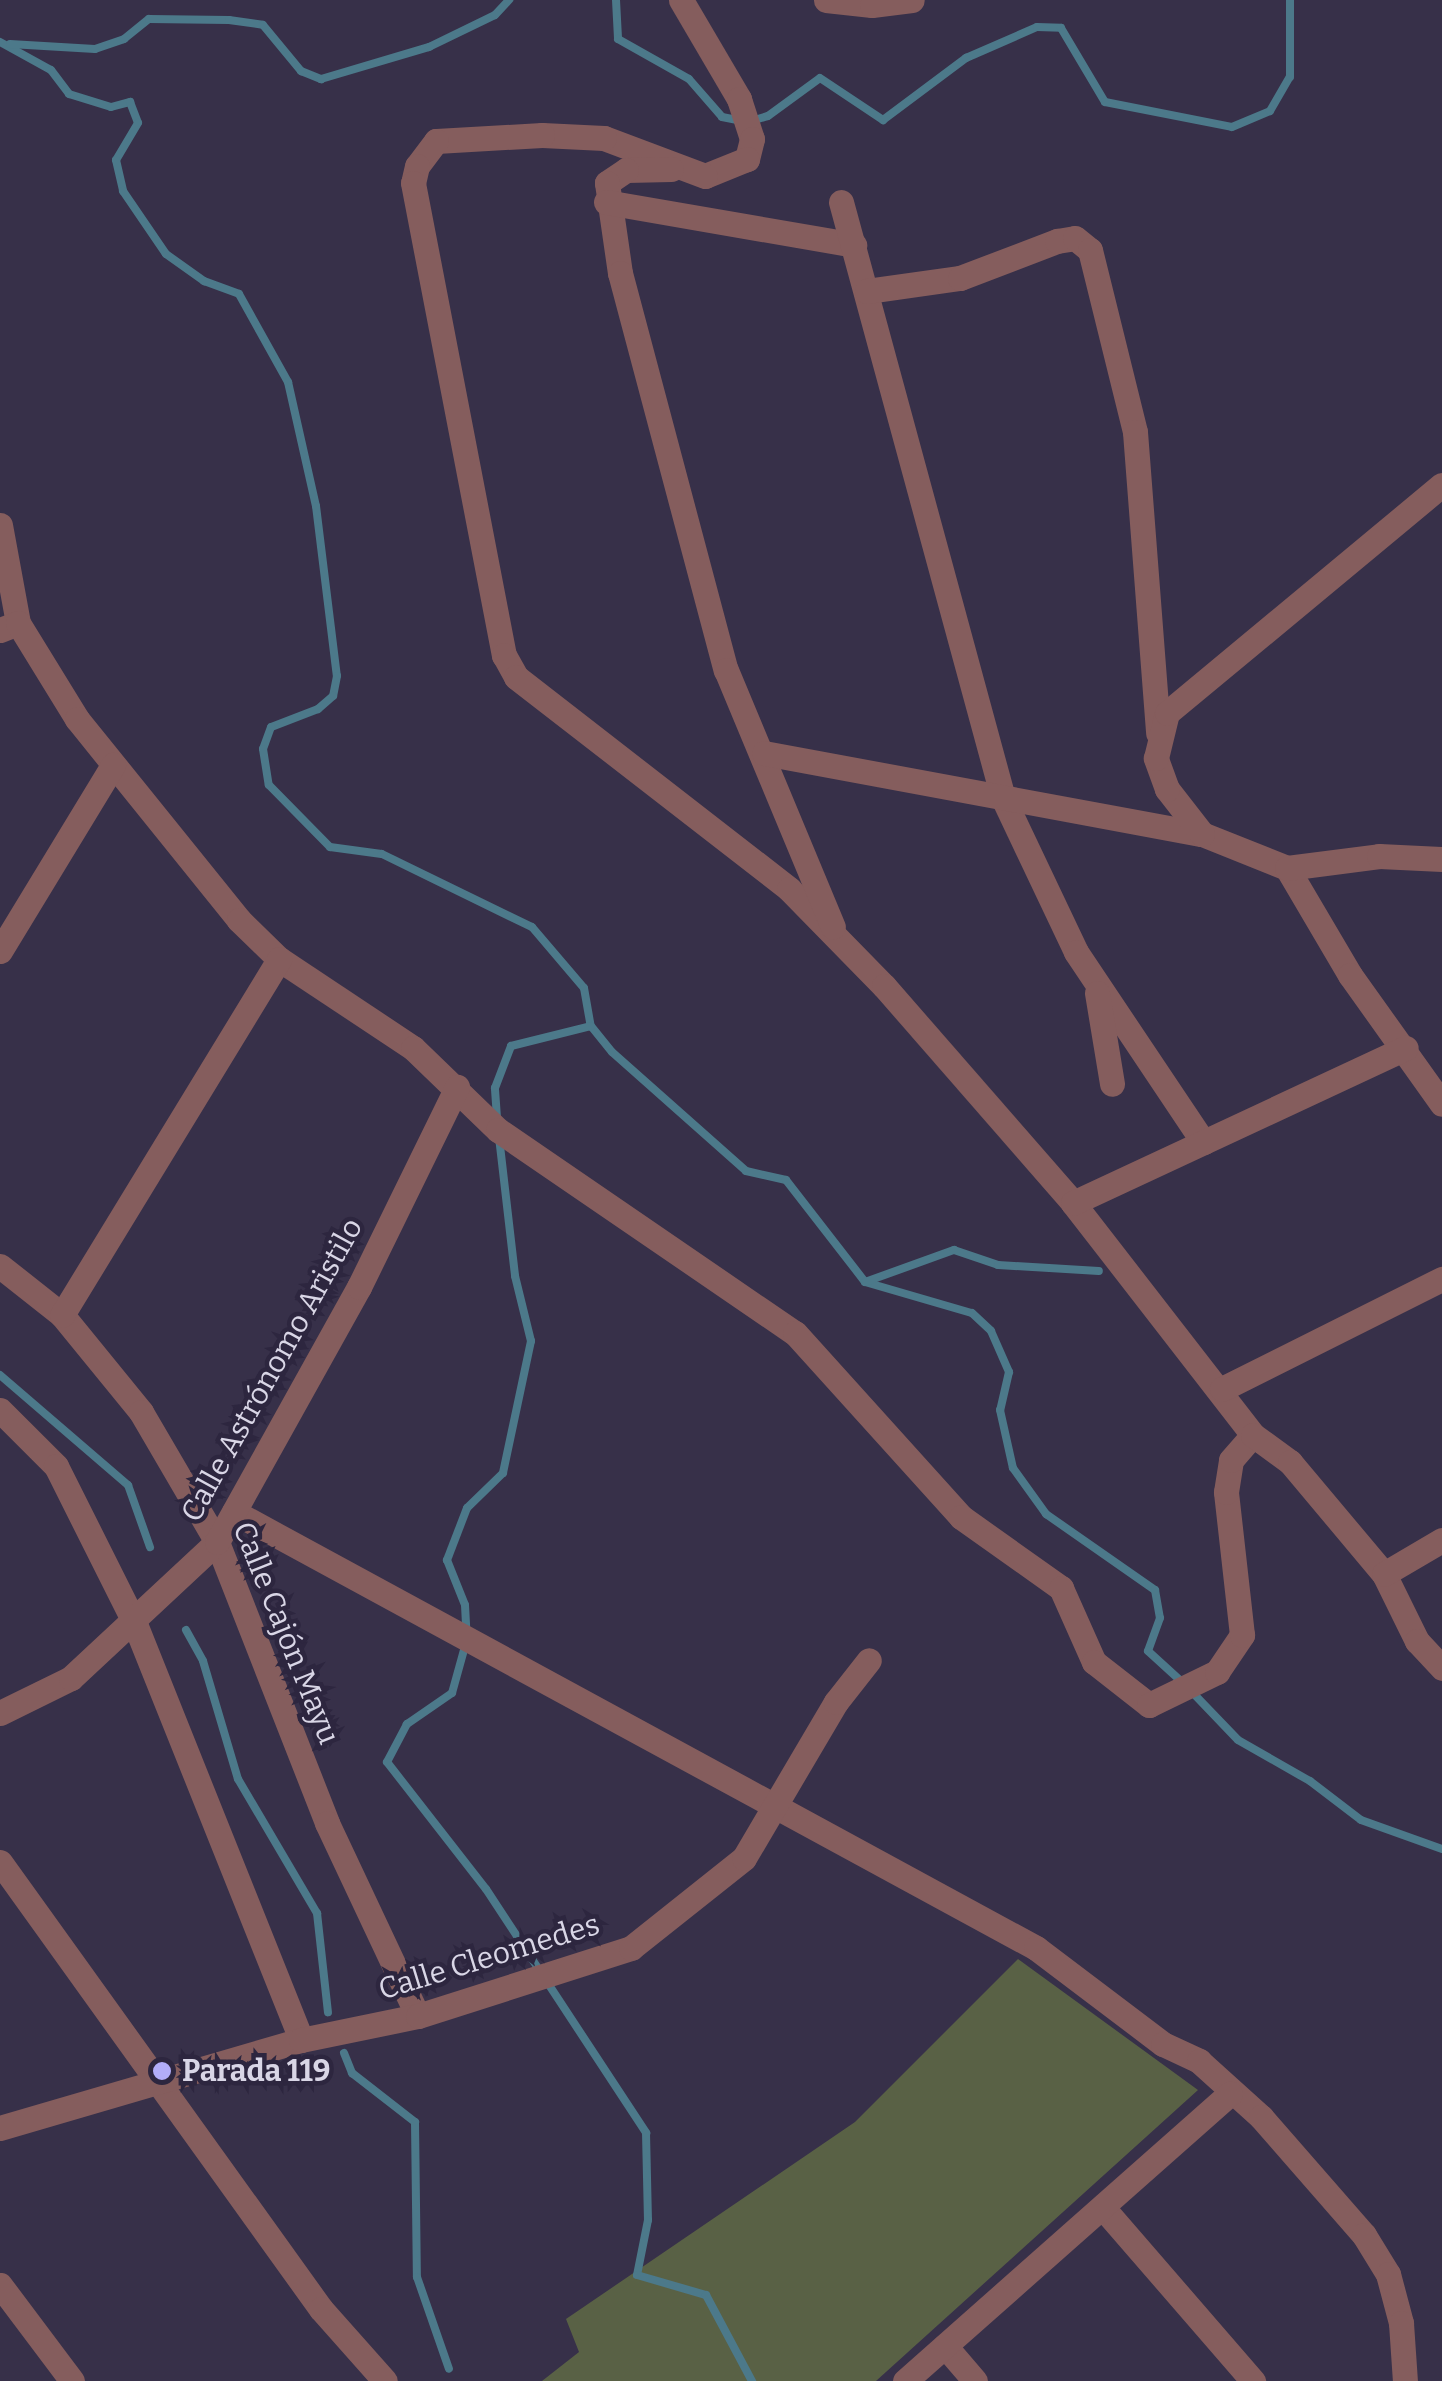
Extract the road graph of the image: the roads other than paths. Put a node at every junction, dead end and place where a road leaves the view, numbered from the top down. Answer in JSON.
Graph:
{"nodes":[{"id":1,"x":681,"y":0,"type":"edge"},
{"id":2,"x":826,"y":0,"type":"edge"},
{"id":3,"x":912,"y":0,"type":"edge"},
{"id":4,"x":680,"y":168,"type":"junction"},
{"id":5,"x":606,"y":202,"type":"junction"},
{"id":6,"x":841,"y":202,"type":"dead end"},
{"id":7,"x":854,"y":245,"type":"junction"},
{"id":8,"x":867,"y":290,"type":"junction"},
{"id":9,"x":1442,"y":485,"type":"edge"},
{"id":10,"x":0,"y":525,"type":"edge"},
{"id":11,"x":9,"y":627,"type":"edge"},
{"id":12,"x":1158,"y":733,"type":"junction"},
{"id":13,"x":764,"y":753,"type":"junction"},
{"id":14,"x":113,"y":765,"type":"junction"},
{"id":15,"x":829,"y":767,"type":"junction"},
{"id":16,"x":1003,"y":798,"type":"junction"},
{"id":17,"x":792,"y":822,"type":"junction"},
{"id":18,"x":1202,"y":834,"type":"junction"},
{"id":19,"x":1442,"y":860,"type":"edge"},
{"id":20,"x":1288,"y":868,"type":"junction"},
{"id":21,"x":839,"y":940,"type":"junction"},
{"id":22,"x":0,"y":951,"type":"edge"},
{"id":23,"x":279,"y":960,"type":"junction"},
{"id":24,"x":1095,"y":984,"type":"junction"},
{"id":25,"x":1406,"y":1048,"type":"junction"},
{"id":26,"x":1112,"y":1084,"type":"dead end"},
{"id":27,"x":458,"y":1088,"type":"junction"},
{"id":28,"x":1442,"y":1104,"type":"edge"},
{"id":29,"x":1203,"y":1142,"type":"junction"},
{"id":30,"x":1073,"y":1203,"type":"junction"},
{"id":31,"x":0,"y":1266,"type":"edge"},
{"id":32,"x":1442,"y":1280,"type":"edge"},
{"id":33,"x":62,"y":1315,"type":"junction"},
{"id":34,"x":1222,"y":1389,"type":"junction"},
{"id":35,"x":0,"y":1410,"type":"edge"},
{"id":36,"x":1252,"y":1435,"type":"junction"},
{"id":37,"x":234,"y":1512,"type":"junction"},
{"id":38,"x":1442,"y":1540,"type":"edge"},
{"id":39,"x":218,"y":1542,"type":"junction"},
{"id":40,"x":1384,"y":1574,"type":"junction"},
{"id":41,"x":135,"y":1624,"type":"junction"},
{"id":42,"x":869,"y":1660,"type":"dead end"},
{"id":43,"x":1442,"y":1668,"type":"edge"},
{"id":44,"x":0,"y":1713,"type":"edge"},
{"id":45,"x":776,"y":1809,"type":"junction"},
{"id":46,"x":0,"y":1862,"type":"edge"},
{"id":47,"x":418,"y":2016,"type":"junction"},
{"id":48,"x":301,"y":2040,"type":"junction"},
{"id":49,"x":158,"y":2082,"type":"junction"},
{"id":50,"x":1230,"y":2094,"type":"junction"},
{"id":51,"x":0,"y":2128,"type":"edge"},
{"id":52,"x":1104,"y":2209,"type":"junction"},
{"id":53,"x":0,"y":2285,"type":"edge"},
{"id":54,"x":944,"y":2346,"type":"junction"},
{"id":55,"x":72,"y":2381,"type":"edge"},
{"id":56,"x":385,"y":2381,"type":"edge"},
{"id":57,"x":906,"y":2381,"type":"edge"},
{"id":58,"x":975,"y":2381,"type":"edge"},
{"id":59,"x":1253,"y":2381,"type":"edge"},
{"id":60,"x":1405,"y":2381,"type":"edge"}],
"edges":[{"from":1,"to":4,"type":"street"},
{"from":2,"to":3,"type":"street"},
{"from":4,"to":5,"type":"street"},
{"from":4,"to":21,"type":"street"},
{"from":5,"to":7,"type":"street"},
{"from":5,"to":13,"type":"street"},
{"from":6,"to":7,"type":"street"},
{"from":7,"to":8,"type":"street"},
{"from":8,"to":12,"type":"street"},
{"from":8,"to":16,"type":"street"},
{"from":9,"to":12,"type":"street"},
{"from":10,"to":11,"type":"street"},
{"from":11,"to":14,"type":"street"},
{"from":12,"to":18,"type":"street"},
{"from":13,"to":15,"type":"street"},
{"from":13,"to":17,"type":"street"},
{"from":14,"to":22,"type":"street"},
{"from":14,"to":23,"type":"street"},
{"from":15,"to":16,"type":"street"},
{"from":15,"to":17,"type":"street"},
{"from":16,"to":18,"type":"street"},
{"from":16,"to":24,"type":"street"},
{"from":17,"to":21,"type":"street"},
{"from":18,"to":20,"type":"street"},
{"from":19,"to":20,"type":"street"},
{"from":20,"to":25,"type":"street"},
{"from":21,"to":30,"type":"street"},
{"from":23,"to":27,"type":"street"},
{"from":23,"to":33,"type":"street"},
{"from":24,"to":26,"type":"street"},
{"from":24,"to":29,"type":"street"},
{"from":25,"to":28,"type":"street"},
{"from":25,"to":29,"type":"street"},
{"from":27,"to":36,"type":"street"},
{"from":27,"to":37,"type":"street","name":"Calle Astrónomo Aristilo"},
{"from":29,"to":30,"type":"street"},
{"from":30,"to":34,"type":"street"},
{"from":31,"to":33,"type":"street","name":"Calle Cajón Mayu"},
{"from":32,"to":34,"type":"street"},
{"from":33,"to":39,"type":"street","name":"Calle Cajón Mayu"},
{"from":34,"to":36,"type":"street"},
{"from":35,"to":41,"type":"street"},
{"from":36,"to":40,"type":"street"},
{"from":37,"to":39,"type":"street","name":"Calle Astrónomo Aristilo"},
{"from":37,"to":45,"type":"street"},
{"from":38,"to":40,"type":"street"},
{"from":39,"to":41,"type":"street","name":"Calle Astrónomo Aristilo"},
{"from":39,"to":47,"type":"street","name":"Calle Cajón Mayu"},
{"from":40,"to":43,"type":"street"},
{"from":41,"to":44,"type":"street","name":"Calle Astrónomo Aristilo"},
{"from":41,"to":48,"type":"street"},
{"from":42,"to":45,"type":"street","name":"Calle Cleomedes"},
{"from":45,"to":47,"type":"street","name":"Calle Cleomedes"},
{"from":45,"to":50,"type":"street"},
{"from":46,"to":49,"type":"street"},
{"from":47,"to":48,"type":"street","name":"Calle Cleomedes"},
{"from":48,"to":49,"type":"street","name":"Calle Cleomedes"},
{"from":49,"to":51,"type":"street","name":"Calle Cleomedes"},
{"from":49,"to":56,"type":"street"},
{"from":50,"to":52,"type":"street"},
{"from":50,"to":60,"type":"street"},
{"from":52,"to":54,"type":"street"},
{"from":52,"to":59,"type":"street"},
{"from":53,"to":55,"type":"street"},
{"from":54,"to":57,"type":"street"},
{"from":54,"to":58,"type":"street"}]}
